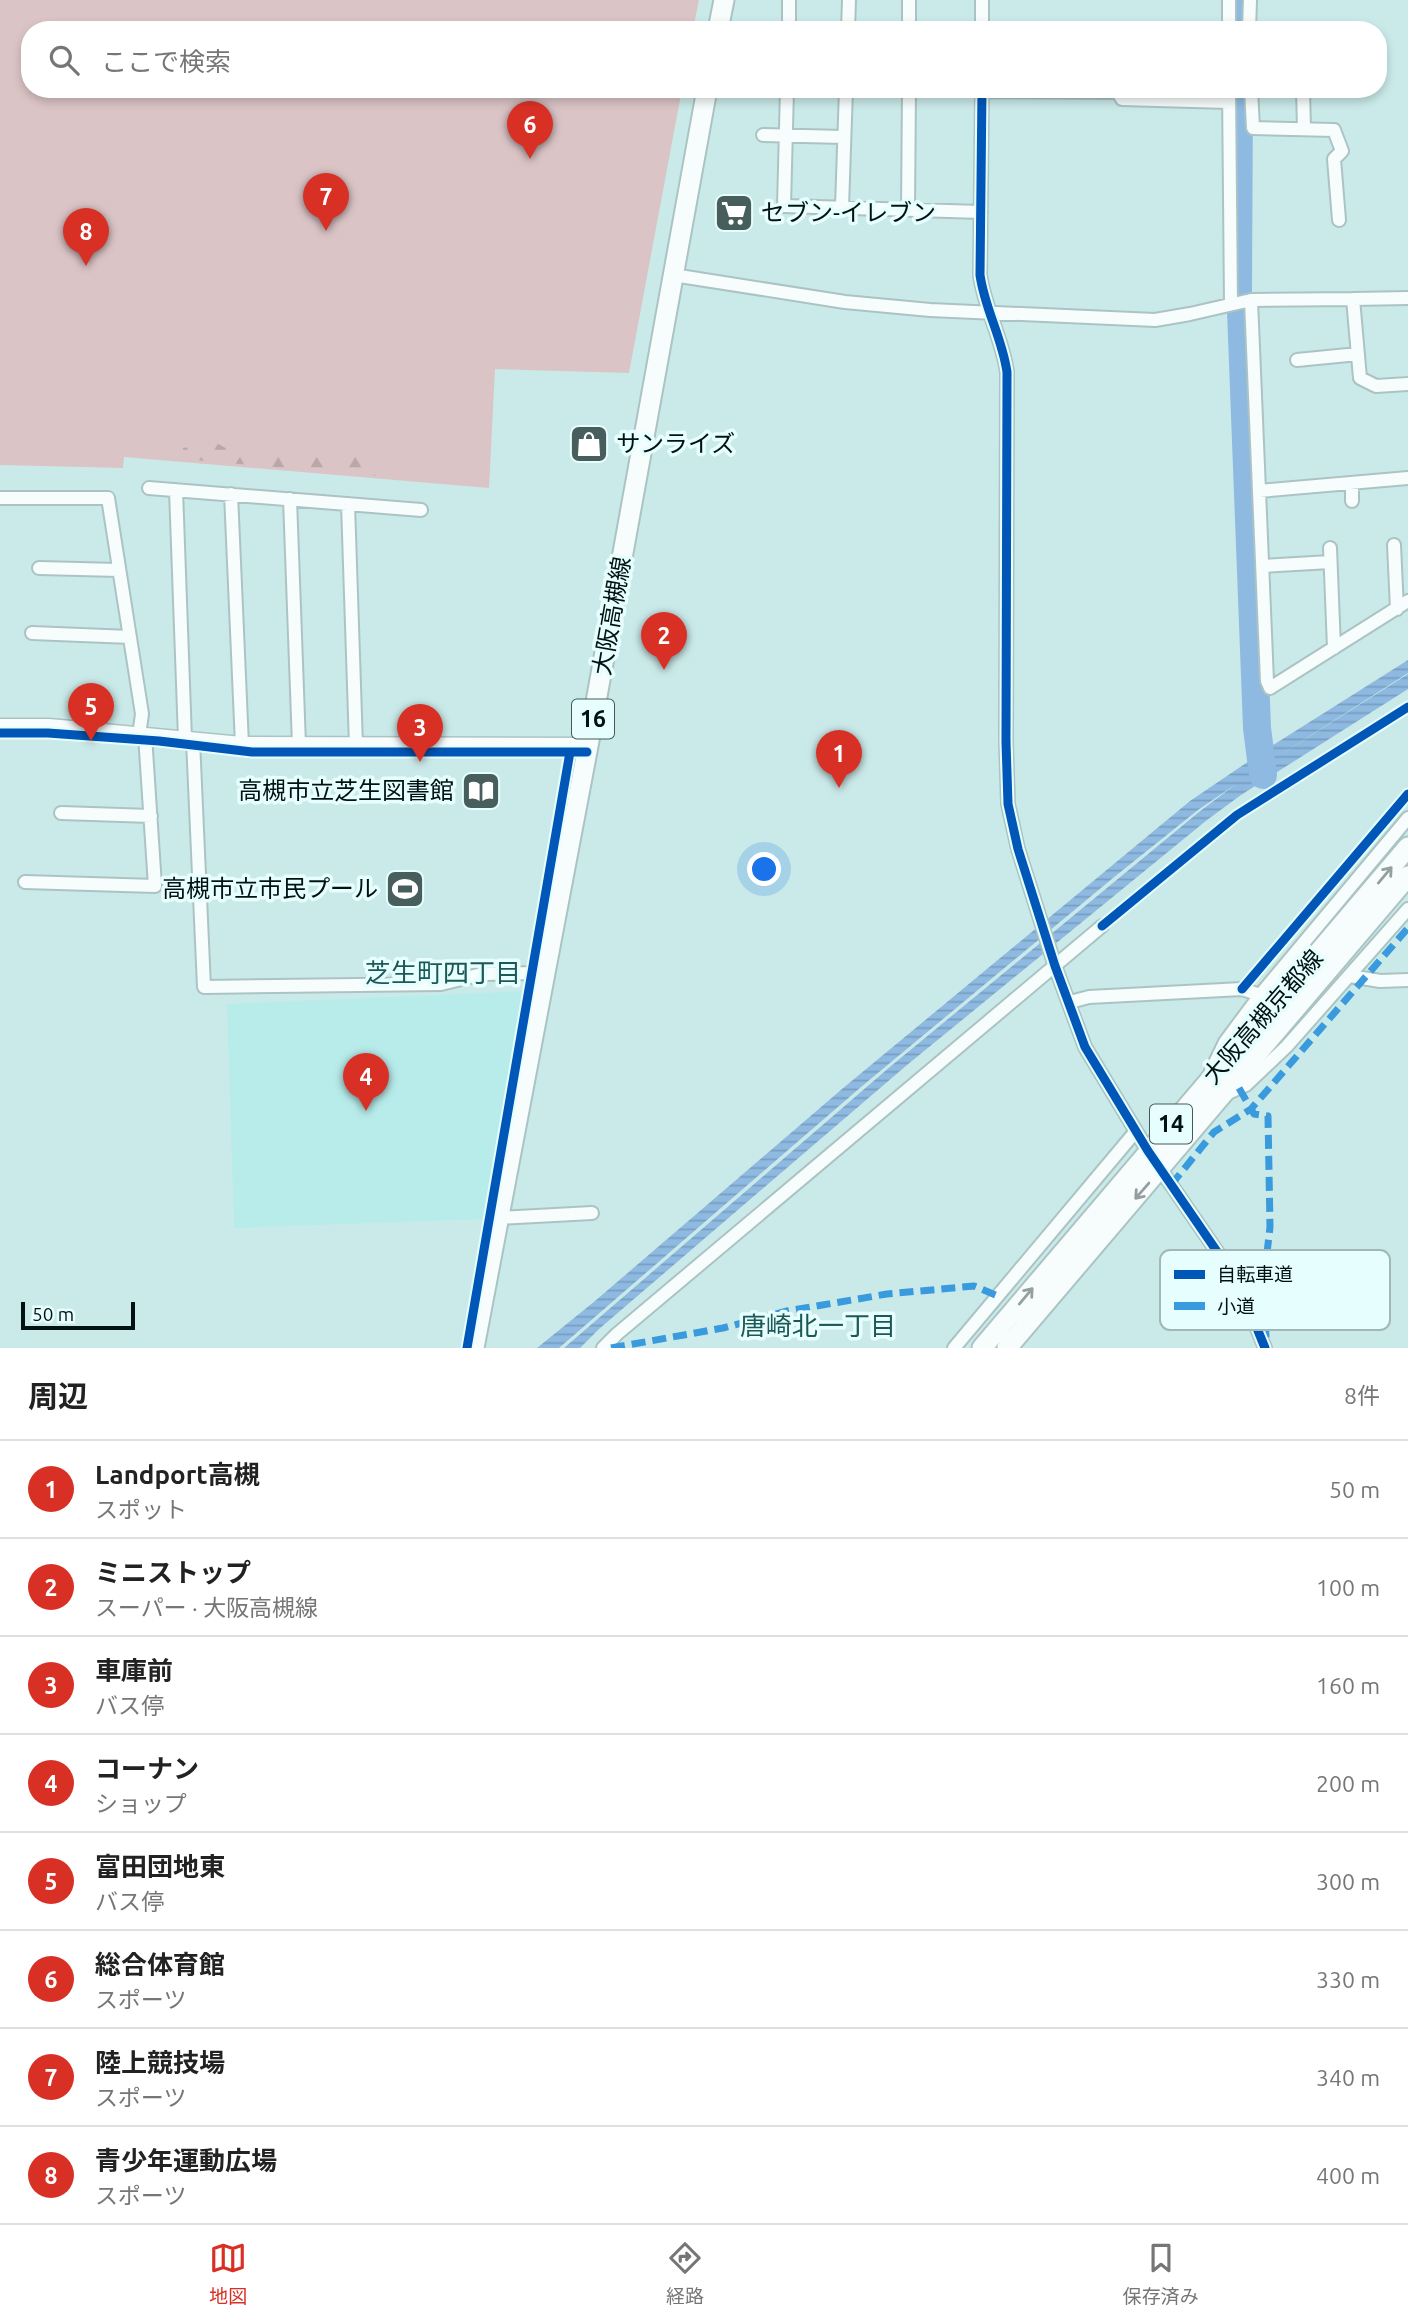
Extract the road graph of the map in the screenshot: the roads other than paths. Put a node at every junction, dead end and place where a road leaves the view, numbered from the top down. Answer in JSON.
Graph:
{"nodes":[{"id":1,"x":724,"y":0,"type":"edge"},
{"id":2,"x":789,"y":0,"type":"edge"},
{"id":3,"x":849,"y":0,"type":"edge"},
{"id":4,"x":909,"y":0,"type":"edge"},
{"id":5,"x":982,"y":0,"type":"edge"},
{"id":6,"x":1229,"y":0,"type":"edge"},
{"id":7,"x":1250,"y":0,"type":"edge"},
{"id":8,"x":720,"y":21,"type":"edge"},
{"id":9,"x":789,"y":21,"type":"edge"},
{"id":10,"x":848,"y":21,"type":"edge"},
{"id":11,"x":909,"y":21,"type":"edge"},
{"id":12,"x":982,"y":21,"type":"edge"},
{"id":13,"x":1229,"y":21,"type":"edge"},
{"id":14,"x":1249,"y":21,"type":"edge"},
{"id":15,"x":705,"y":98,"type":"edge"},
{"id":16,"x":787,"y":98,"type":"edge"},
{"id":17,"x":846,"y":98,"type":"edge"},
{"id":18,"x":909,"y":98,"type":"edge"},
{"id":19,"x":982,"y":98,"type":"edge"},
{"id":20,"x":1121,"y":98,"type":"edge"},
{"id":21,"x":1158,"y":98,"type":"edge"},
{"id":22,"x":1229,"y":98,"type":"edge"},
{"id":23,"x":1252,"y":98,"type":"edge"},
{"id":24,"x":1303,"y":98,"type":"edge"},
{"id":25,"x":1304,"y":129,"type":"junction"},
{"id":26,"x":763,"y":135,"type":"dead end"},
{"id":27,"x":786,"y":135,"type":"junction"},
{"id":28,"x":844,"y":137,"type":"junction"},
{"id":29,"x":842,"y":207,"type":"junction"},
{"id":30,"x":908,"y":210,"type":"junction"},
{"id":31,"x":981,"y":212,"type":"junction"},
{"id":32,"x":1339,"y":220,"type":"dead end"},
{"id":33,"x":673,"y":275,"type":"junction"},
{"id":34,"x":1408,"y":298,"type":"edge"},
{"id":35,"x":1353,"y":299,"type":"junction"},
{"id":36,"x":1251,"y":300,"type":"junction"},
{"id":37,"x":1231,"y":304,"type":"junction"},
{"id":38,"x":989,"y":312,"type":"junction"},
{"id":39,"x":1358,"y":354,"type":"junction"},
{"id":40,"x":1297,"y":360,"type":"dead end"},
{"id":41,"x":1408,"y":384,"type":"edge"},
{"id":42,"x":1408,"y":478,"type":"edge"},
{"id":43,"x":1352,"y":483,"type":"junction"},
{"id":44,"x":149,"y":488,"type":"dead end"},
{"id":45,"x":176,"y":490,"type":"junction"},
{"id":46,"x":1259,"y":491,"type":"junction"},
{"id":47,"x":230,"y":494,"type":"junction"},
{"id":48,"x":0,"y":498,"type":"edge"},
{"id":49,"x":290,"y":499,"type":"junction"},
{"id":50,"x":1352,"y":501,"type":"dead end"},
{"id":51,"x":348,"y":504,"type":"junction"},
{"id":52,"x":421,"y":510,"type":"dead end"},
{"id":53,"x":1394,"y":545,"type":"dead end"},
{"id":54,"x":1262,"y":566,"type":"junction"},
{"id":55,"x":38,"y":568,"type":"dead end"},
{"id":56,"x":119,"y":570,"type":"junction"},
{"id":57,"x":1403,"y":605,"type":"edge"},
{"id":58,"x":32,"y":633,"type":"dead end"},
{"id":59,"x":130,"y":637,"type":"junction"},
{"id":60,"x":1334,"y":648,"type":"junction"},
{"id":61,"x":0,"y":727,"type":"edge"},
{"id":62,"x":142,"y":735,"type":"junction"},
{"id":63,"x":189,"y":739,"type":"junction"},
{"id":64,"x":242,"y":745,"type":"junction"},
{"id":65,"x":299,"y":745,"type":"junction"},
{"id":66,"x":356,"y":746,"type":"junction"},
{"id":67,"x":588,"y":746,"type":"junction"},
{"id":68,"x":61,"y":813,"type":"dead end"},
{"id":69,"x":150,"y":816,"type":"junction"},
{"id":70,"x":1408,"y":818,"type":"edge"},
{"id":71,"x":1408,"y":847,"type":"edge"},
{"id":72,"x":1408,"y":876,"type":"edge"},
{"id":73,"x":24,"y":882,"type":"dead end"},
{"id":74,"x":1368,"y":908,"type":"junction"},
{"id":75,"x":1408,"y":909,"type":"edge"},
{"id":76,"x":1102,"y":926,"type":"dead end"},
{"id":77,"x":1055,"y":966,"type":"junction"},
{"id":78,"x":543,"y":973,"type":"junction"},
{"id":79,"x":1350,"y":976,"type":"junction"},
{"id":80,"x":1408,"y":980,"type":"edge"},
{"id":81,"x":1260,"y":995,"type":"junction"},
{"id":82,"x":1070,"y":1002,"type":"junction"},
{"id":83,"x":1204,"y":1086,"type":"junction"},
{"id":84,"x":1222,"y":1096,"type":"junction"},
{"id":85,"x":1136,"y":1131,"type":"junction"},
{"id":86,"x":1148,"y":1151,"type":"junction"},
{"id":87,"x":1161,"y":1169,"type":"junction"},
{"id":88,"x":592,"y":1213,"type":"dead end"},
{"id":89,"x":497,"y":1218,"type":"junction"},
{"id":90,"x":1216,"y":1250,"type":"edge"},
{"id":91,"x":1258,"y":1330,"type":"edge"},
{"id":92,"x":474,"y":1348,"type":"edge"},
{"id":93,"x":603,"y":1348,"type":"edge"},
{"id":94,"x":954,"y":1348,"type":"edge"},
{"id":95,"x":982,"y":1348,"type":"edge"},
{"id":96,"x":1007,"y":1348,"type":"edge"},
{"id":97,"x":1265,"y":1348,"type":"edge"}],
"edges":[{"from":1,"to":8,"type":"main road"},
{"from":2,"to":9,"type":"street"},
{"from":3,"to":10,"type":"street"},
{"from":4,"to":11,"type":"street"},
{"from":5,"to":12,"type":"street"},
{"from":6,"to":13,"type":"street"},
{"from":7,"to":14,"type":"street"},
{"from":15,"to":33,"type":"main road","name":"大阪高槻線","number":"16"},
{"from":16,"to":27,"type":"street"},
{"from":17,"to":28,"type":"street"},
{"from":18,"to":30,"type":"street"},
{"from":19,"to":31,"type":"street"},
{"from":20,"to":21,"type":"street"},
{"from":22,"to":37,"type":"street"},
{"from":23,"to":25,"type":"street"},
{"from":24,"to":25,"type":"street"},
{"from":25,"to":32,"type":"street"},
{"from":26,"to":27,"type":"street"},
{"from":27,"to":28,"type":"street"},
{"from":27,"to":29,"type":"street"},
{"from":28,"to":29,"type":"street"},
{"from":29,"to":30,"type":"street"},
{"from":30,"to":31,"type":"street"},
{"from":31,"to":38,"type":"street"},
{"from":33,"to":38,"type":"street"},
{"from":33,"to":67,"type":"main road","name":"大阪高槻線","number":"16"},
{"from":34,"to":35,"type":"street"},
{"from":35,"to":36,"type":"street"},
{"from":35,"to":39,"type":"street"},
{"from":36,"to":37,"type":"street"},
{"from":36,"to":46,"type":"street"},
{"from":37,"to":38,"type":"street"},
{"from":38,"to":77,"type":"street"},
{"from":39,"to":40,"type":"street"},
{"from":39,"to":41,"type":"street"},
{"from":42,"to":43,"type":"street"},
{"from":43,"to":46,"type":"street"},
{"from":43,"to":50,"type":"street"},
{"from":44,"to":45,"type":"street"},
{"from":45,"to":47,"type":"street"},
{"from":45,"to":63,"type":"street"},
{"from":46,"to":54,"type":"street"},
{"from":47,"to":49,"type":"street"},
{"from":47,"to":64,"type":"street"},
{"from":48,"to":56,"type":"street"},
{"from":49,"to":51,"type":"street"},
{"from":49,"to":65,"type":"street"},
{"from":51,"to":52,"type":"street"},
{"from":51,"to":66,"type":"street"},
{"from":53,"to":57,"type":"street"},
{"from":54,"to":60,"type":"street"},
{"from":54,"to":60,"type":"street"},
{"from":55,"to":56,"type":"street"},
{"from":56,"to":59,"type":"street"},
{"from":57,"to":60,"type":"street"},
{"from":58,"to":59,"type":"street"},
{"from":59,"to":62,"type":"street"},
{"from":61,"to":62,"type":"street"},
{"from":62,"to":63,"type":"street"},
{"from":62,"to":69,"type":"street"},
{"from":63,"to":64,"type":"street"},
{"from":63,"to":78,"type":"street"},
{"from":64,"to":65,"type":"street"},
{"from":65,"to":66,"type":"street"},
{"from":66,"to":67,"type":"street"},
{"from":67,"to":78,"type":"main road","name":"大阪高槻線","number":"16"},
{"from":68,"to":69,"type":"street"},
{"from":69,"to":73,"type":"street"},
{"from":70,"to":81,"type":"street"},
{"from":74,"to":71,"type":"main road","name":"大阪高槻京都線","number":"14","one_way":true},
{"from":72,"to":74,"type":"main road","name":"大阪高槻京都線","number":"14"},
{"from":74,"to":83,"type":"main road","name":"大阪高槻京都線","number":"14"},
{"from":74,"to":84,"type":"main road","name":"大阪高槻京都線","number":"14"},
{"from":75,"to":79,"type":"street"},
{"from":76,"to":77,"type":"street"},
{"from":77,"to":82,"type":"street"},
{"from":77,"to":93,"type":"street"},
{"from":78,"to":89,"type":"main road","name":"大阪高槻線","number":"16"},
{"from":79,"to":80,"type":"street"},
{"from":79,"to":84,"type":"street"},
{"from":81,"to":82,"type":"street"},
{"from":81,"to":83,"type":"street"},
{"from":82,"to":85,"type":"street"},
{"from":83,"to":86,"type":"main road","name":"大阪高槻京都線","number":"14"},
{"from":84,"to":87,"type":"main road","name":"大阪高槻京都線","number":"14"},
{"from":85,"to":86,"type":"street"},
{"from":85,"to":94,"type":"street"},
{"from":86,"to":87,"type":"street"},
{"from":95,"to":86,"type":"main road","name":"大阪高槻京都線","number":"14","one_way":true},
{"from":87,"to":90,"type":"street"},
{"from":87,"to":96,"type":"main road","name":"大阪高槻京都線","number":"14","one_way":true},
{"from":88,"to":89,"type":"street"},
{"from":89,"to":92,"type":"main road","name":"大阪高槻線","number":"16"},
{"from":91,"to":97,"type":"street"}]}
